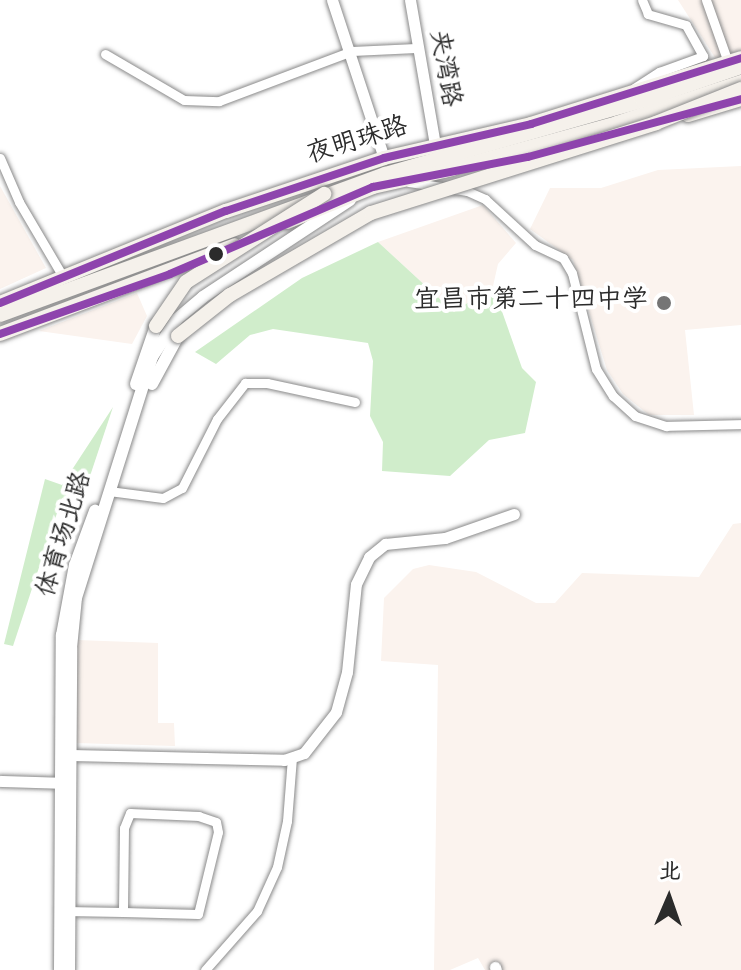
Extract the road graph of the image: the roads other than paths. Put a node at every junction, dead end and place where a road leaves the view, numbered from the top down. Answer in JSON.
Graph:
{"nodes":[{"id":1,"x":332,"y":0,"type":"edge"},
{"id":2,"x":410,"y":0,"type":"edge"},
{"id":3,"x":642,"y":0,"type":"edge"},
{"id":4,"x":706,"y":0,"type":"edge"},
{"id":5,"x":416,"y":48,"type":"junction"},
{"id":6,"x":352,"y":51,"type":"junction"},
{"id":7,"x":105,"y":54,"type":"dead end"},
{"id":8,"x":737,"y":63,"type":"edge"},
{"id":9,"x":741,"y":82,"type":"edge"},
{"id":10,"x":741,"y":89,"type":"edge"},
{"id":11,"x":624,"y":97,"type":"junction"},
{"id":12,"x":741,"y":99,"type":"edge"},
{"id":13,"x":435,"y":145,"type":"junction"},
{"id":14,"x":0,"y":158,"type":"edge"},
{"id":15,"x":384,"y":158,"type":"junction"},
{"id":16,"x":443,"y":171,"type":"junction"},
{"id":17,"x":402,"y":180,"type":"junction"},
{"id":18,"x":360,"y":192,"type":"junction"},
{"id":19,"x":324,"y":194,"type":"junction"},
{"id":20,"x":293,"y":220,"type":"junction"},
{"id":21,"x":292,"y":237,"type":"junction"},
{"id":22,"x":62,"y":275,"type":"junction"},
{"id":23,"x":0,"y":303,"type":"edge"},
{"id":24,"x":0,"y":315,"type":"edge"},
{"id":25,"x":156,"y":326,"type":"joint"},
{"id":26,"x":0,"y":334,"type":"edge"},
{"id":27,"x":178,"y":336,"type":"joint"},
{"id":28,"x":355,"y":402,"type":"dead end"},
{"id":29,"x":741,"y":424,"type":"edge"},
{"id":30,"x":106,"y":490,"type":"junction"},
{"id":31,"x":514,"y":514,"type":"dead end"},
{"id":32,"x":71,"y":755,"type":"junction"},
{"id":33,"x":292,"y":757,"type":"junction"},
{"id":34,"x":0,"y":781,"type":"edge"},
{"id":35,"x":62,"y":783,"type":"junction"},
{"id":36,"x":65,"y":912,"type":"junction"},
{"id":37,"x":123,"y":912,"type":"junction"},
{"id":38,"x":60,"y":970,"type":"edge"},
{"id":39,"x":69,"y":970,"type":"edge"},
{"id":40,"x":205,"y":970,"type":"edge"}],
"edges":[{"from":1,"to":6,"type":"street"},
{"from":2,"to":5,"type":"street","name":"夹湾路"},
{"from":3,"to":11,"type":"street"},
{"from":4,"to":8,"type":"street"},
{"from":5,"to":6,"type":"street"},
{"from":5,"to":13,"type":"street","name":"夹湾路"},
{"from":6,"to":7,"type":"street"},
{"from":6,"to":15,"type":"street"},
{"from":8,"to":11,"type":"main road","name":"夜明珠路"},
{"from":8,"to":19,"type":"main road"},
{"from":9,"to":16,"type":"main road"},
{"from":10,"to":27,"type":"main road","bridge":true},
{"from":11,"to":13,"type":"main road","name":"夜明珠路"},
{"from":12,"to":16,"type":"main road","name":"夜明珠路"},
{"from":13,"to":15,"type":"main road","name":"夜明珠路"},
{"from":14,"to":22,"type":"street"},
{"from":15,"to":22,"type":"main road","name":"夜明珠路"},
{"from":16,"to":17,"type":"main road","name":"夜明珠路"},
{"from":17,"to":18,"type":"main road","name":"夜明珠路"},
{"from":17,"to":29,"type":"street"},
{"from":18,"to":20,"type":"main road","name":"夜明珠路"},
{"from":18,"to":21,"type":"main road","name":"体育场北路"},
{"from":19,"to":24,"type":"main road","bridge":true},
{"from":19,"to":25,"type":"main road","bridge":true},
{"from":20,"to":21,"type":"main road"},
{"from":20,"to":26,"type":"main road","name":"夜明珠路"},
{"from":21,"to":30,"type":"main road","name":"体育场北路"},
{"from":22,"to":23,"type":"main road","name":"夜明珠路"},
{"from":25,"to":30,"type":"main road"},
{"from":27,"to":30,"type":"main road"},
{"from":28,"to":30,"type":"street"},
{"from":30,"to":32,"type":"main road","name":"体育场北路"},
{"from":30,"to":35,"type":"main road","name":"体育场北路"},
{"from":31,"to":33,"type":"street"},
{"from":32,"to":33,"type":"street"},
{"from":32,"to":36,"type":"main road","name":"体育场北路"},
{"from":33,"to":40,"type":"street"},
{"from":34,"to":35,"type":"street"},
{"from":35,"to":36,"type":"main road","name":"体育场北路"},
{"from":36,"to":37,"type":"street"},
{"from":36,"to":38,"type":"main road","name":"体育场北路"},
{"from":36,"to":39,"type":"main road","name":"体育场北路"},
{"from":37,"to":37,"type":"street"}]}
